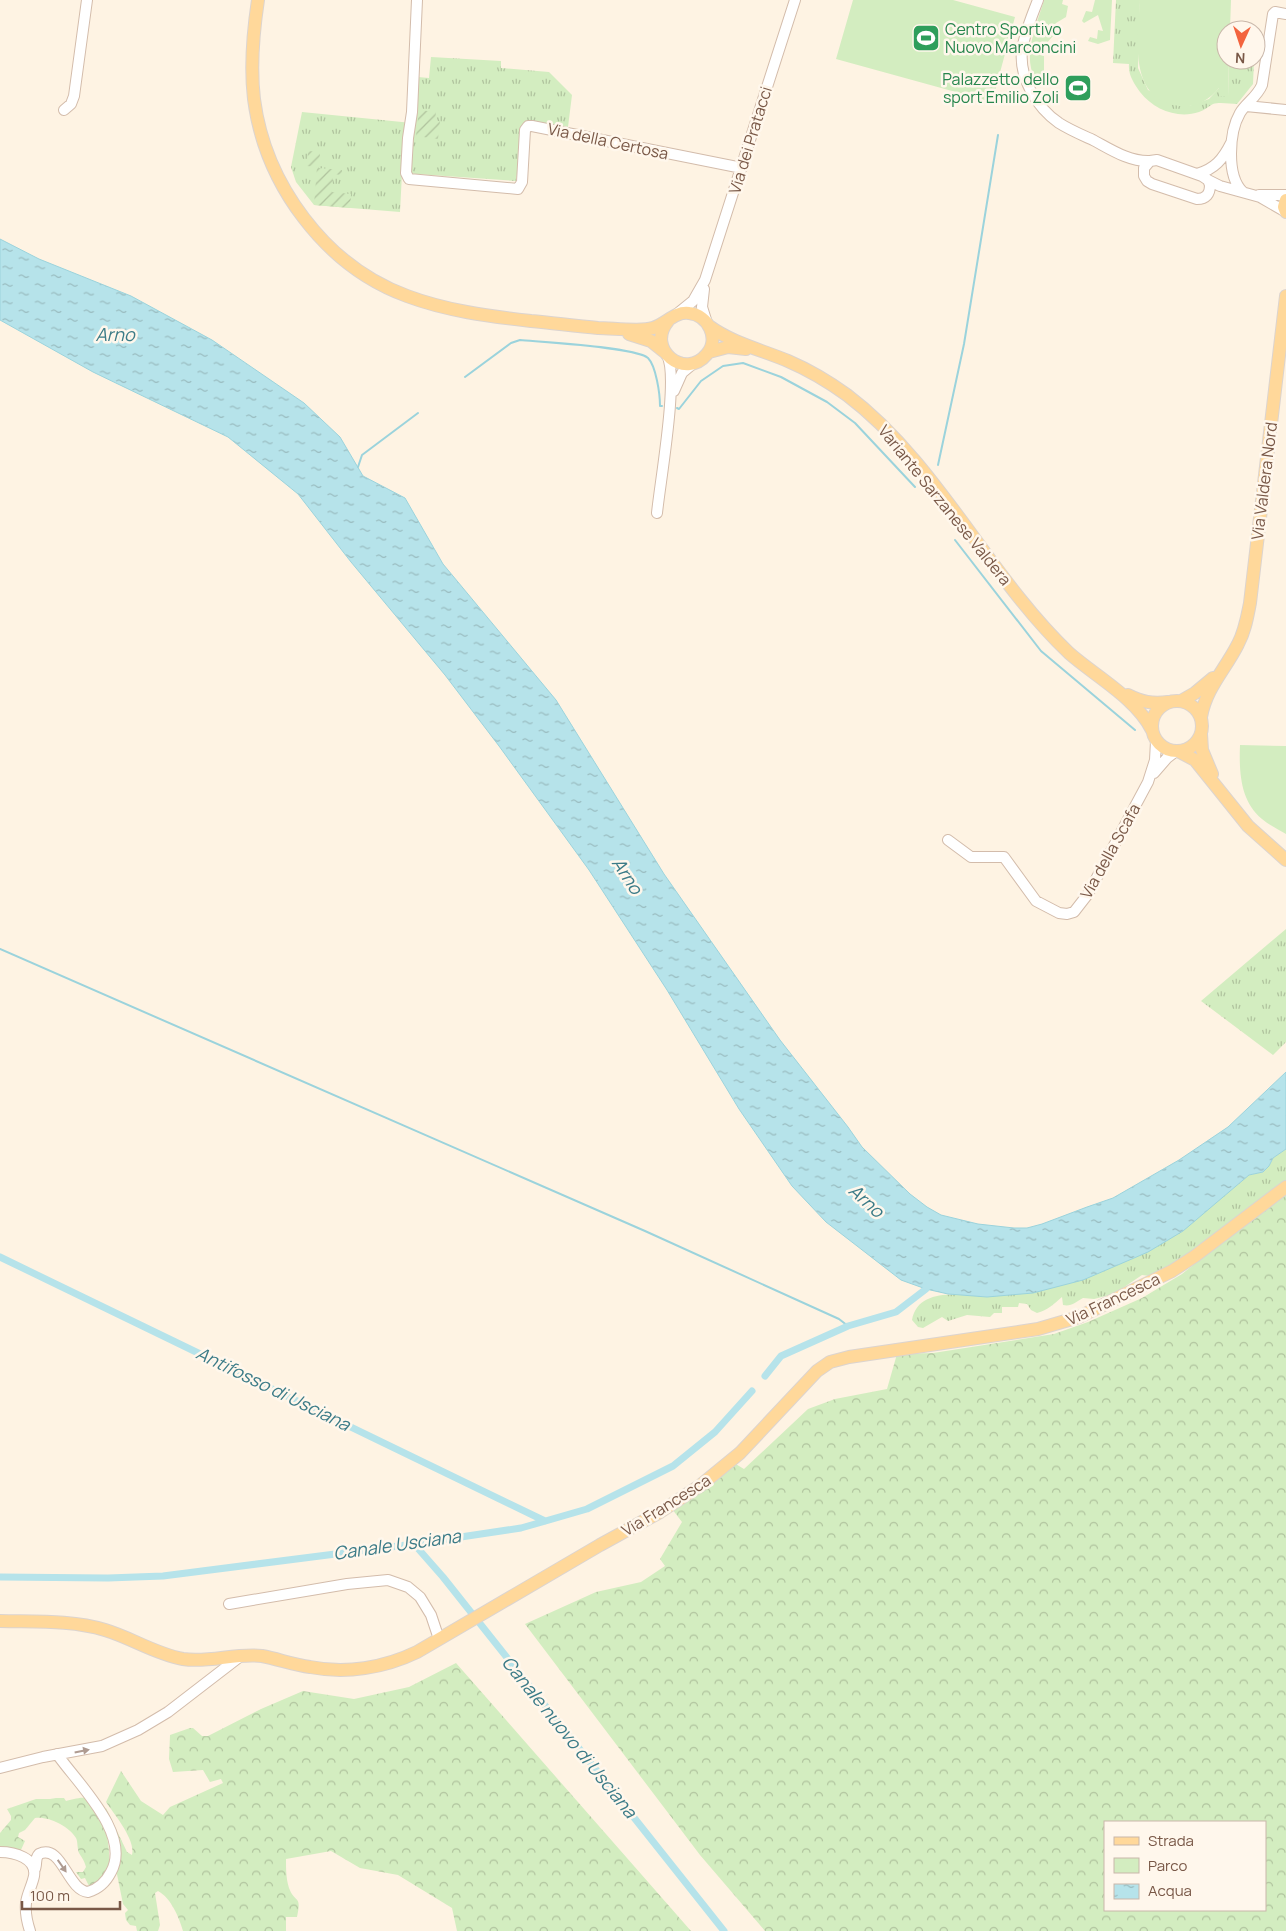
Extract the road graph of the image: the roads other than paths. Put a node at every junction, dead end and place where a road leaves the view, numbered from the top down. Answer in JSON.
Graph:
{"nodes":[{"id":1,"x":87,"y":0,"type":"edge"},
{"id":2,"x":258,"y":0,"type":"edge"},
{"id":3,"x":417,"y":0,"type":"edge"},
{"id":4,"x":795,"y":0,"type":"edge"},
{"id":5,"x":1038,"y":0,"type":"edge"},
{"id":6,"x":1283,"y":13,"type":"edge"},
{"id":7,"x":1246,"y":106,"type":"junction"},
{"id":8,"x":64,"y":110,"type":"dead end"},
{"id":9,"x":1286,"y":110,"type":"edge"},
{"id":10,"x":1231,"y":142,"type":"junction"},
{"id":11,"x":1124,"y":156,"type":"junction"},
{"id":12,"x":1150,"y":161,"type":"junction"},
{"id":13,"x":742,"y":168,"type":"junction"},
{"id":14,"x":1197,"y":174,"type":"junction"},
{"id":15,"x":1144,"y":176,"type":"junction"},
{"id":16,"x":1208,"y":180,"type":"junction"},
{"id":17,"x":1245,"y":192,"type":"junction"},
{"id":18,"x":1286,"y":195,"type":"edge"},
{"id":19,"x":1206,"y":197,"type":"junction"},
{"id":20,"x":1286,"y":200,"type":"edge"},
{"id":21,"x":1286,"y":212,"type":"edge"},
{"id":22,"x":705,"y":280,"type":"junction"},
{"id":23,"x":1286,"y":296,"type":"edge"},
{"id":24,"x":672,"y":318,"type":"junction"},
{"id":25,"x":708,"y":324,"type":"junction"},
{"id":26,"x":597,"y":328,"type":"junction"},
{"id":27,"x":709,"y":352,"type":"junction"},
{"id":28,"x":763,"y":352,"type":"junction"},
{"id":29,"x":667,"y":354,"type":"junction"},
{"id":30,"x":694,"y":363,"type":"junction"},
{"id":31,"x":670,"y":401,"type":"junction"},
{"id":32,"x":657,"y":513,"type":"dead end"},
{"id":33,"x":1228,"y":662,"type":"junction"},
{"id":34,"x":1108,"y":684,"type":"junction"},
{"id":35,"x":1176,"y":701,"type":"junction"},
{"id":36,"x":1201,"y":717,"type":"junction"},
{"id":37,"x":1201,"y":732,"type":"junction"},
{"id":38,"x":1154,"y":735,"type":"junction"},
{"id":39,"x":1177,"y":751,"type":"junction"},
{"id":40,"x":1148,"y":782,"type":"junction"},
{"id":41,"x":1218,"y":788,"type":"junction"},
{"id":42,"x":948,"y":840,"type":"dead end"},
{"id":43,"x":1286,"y":860,"type":"edge"},
{"id":44,"x":1286,"y":1187,"type":"edge"},
{"id":45,"x":229,"y":1604,"type":"dead end"},
{"id":46,"x":0,"y":1621,"type":"edge"},
{"id":47,"x":443,"y":1637,"type":"junction"},
{"id":48,"x":242,"y":1656,"type":"junction"},
{"id":49,"x":58,"y":1754,"type":"junction"},
{"id":50,"x":0,"y":1768,"type":"edge"},
{"id":51,"x":0,"y":1852,"type":"edge"},
{"id":52,"x":34,"y":1871,"type":"junction"},
{"id":53,"x":30,"y":1931,"type":"edge"}],
"edges":[{"from":1,"to":8,"type":"street"},
{"from":2,"to":26,"type":"main road"},
{"from":3,"to":13,"type":"street","name":"Via della Certosa"},
{"from":4,"to":13,"type":"street","name":"Via dei Pratacci"},
{"from":5,"to":11,"type":"street"},
{"from":6,"to":7,"type":"street"},
{"from":7,"to":9,"type":"street"},
{"from":7,"to":10,"type":"street"},
{"from":10,"to":14,"type":"street"},
{"from":10,"to":17,"type":"street"},
{"from":11,"to":12,"type":"street"},
{"from":11,"to":15,"type":"street"},
{"from":12,"to":14,"type":"street"},
{"from":12,"to":15,"type":"street"},
{"from":13,"to":22,"type":"street","name":"Via dei Pratacci"},
{"from":14,"to":16,"type":"street"},
{"from":15,"to":19,"type":"street"},
{"from":16,"to":17,"type":"street"},
{"from":16,"to":19,"type":"street"},
{"from":17,"to":18,"type":"street"},
{"from":17,"to":19,"type":"street"},
{"from":17,"to":21,"type":"street"},
{"from":20,"to":21,"type":"main road"},
{"from":22,"to":24,"type":"street","name":"Via dei Pratacci"},
{"from":22,"to":25,"type":"street","name":"Via dei Pratacci"},
{"from":23,"to":33,"type":"main road","name":"Via Valdera Nord"},
{"from":24,"to":25,"type":"main road"},
{"from":24,"to":26,"type":"main road"},
{"from":24,"to":29,"type":"main road"},
{"from":25,"to":27,"type":"main road"},
{"from":25,"to":28,"type":"main road","name":"Variante Sarzanese Valdera"},
{"from":26,"to":29,"type":"main road"},
{"from":27,"to":28,"type":"main road","name":"Variante Sarzanese Valdera"},
{"from":27,"to":30,"type":"main road"},
{"from":28,"to":34,"type":"main road","name":"Variante Sarzanese Valdera"},
{"from":29,"to":30,"type":"main road"},
{"from":29,"to":31,"type":"street"},
{"from":30,"to":31,"type":"street"},
{"from":31,"to":32,"type":"street"},
{"from":33,"to":35,"type":"main road"},
{"from":33,"to":36,"type":"main road"},
{"from":34,"to":35,"type":"main road","name":"Variante Sarzanese Valdera"},
{"from":34,"to":38,"type":"main road","name":"Variante Sarzanese Valdera"},
{"from":35,"to":36,"type":"main road"},
{"from":35,"to":38,"type":"main road"},
{"from":36,"to":37,"type":"main road"},
{"from":37,"to":39,"type":"main road"},
{"from":37,"to":41,"type":"main road"},
{"from":38,"to":39,"type":"main road"},
{"from":38,"to":40,"type":"street"},
{"from":39,"to":40,"type":"street"},
{"from":39,"to":41,"type":"main road"},
{"from":40,"to":42,"type":"street","name":"Via della Scafa"},
{"from":41,"to":43,"type":"main road"},
{"from":44,"to":47,"type":"main road","name":"Via Francesca"},
{"from":45,"to":47,"type":"street"},
{"from":46,"to":48,"type":"main road","name":"Via Francesca"},
{"from":47,"to":48,"type":"main road","name":"Via Francesca"},
{"from":49,"to":48,"type":"street","one_way":true},
{"from":49,"to":50,"type":"street"},
{"from":52,"to":49,"type":"street","one_way":true},
{"from":51,"to":52,"type":"street"},
{"from":52,"to":53,"type":"street"}]}
